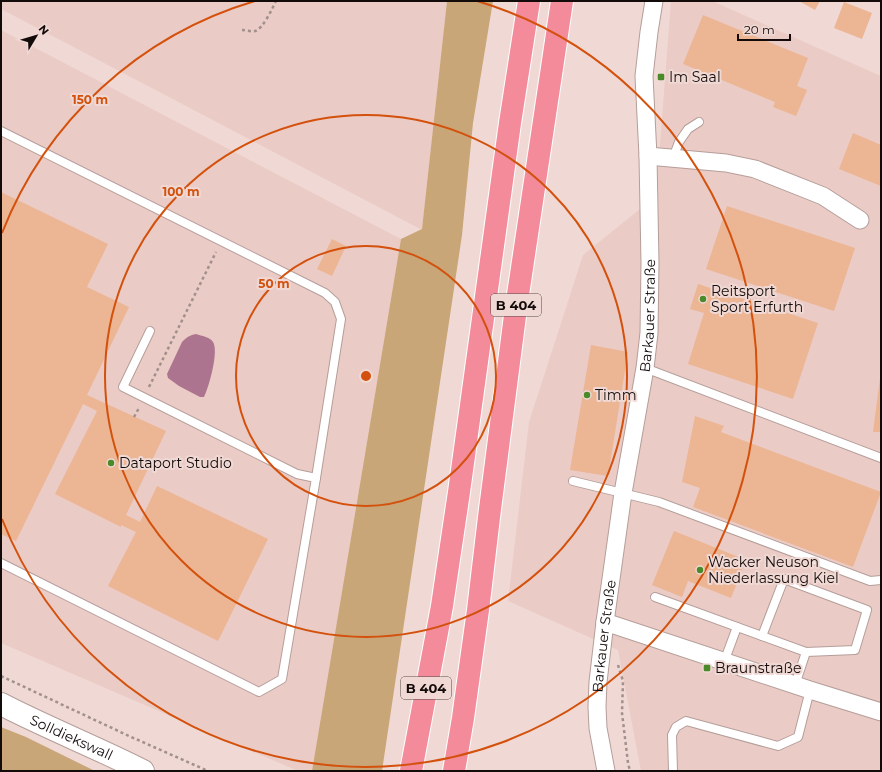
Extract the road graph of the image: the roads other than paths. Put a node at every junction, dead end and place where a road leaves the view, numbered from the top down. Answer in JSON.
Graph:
{"nodes":[{"id":1,"x":529,"y":1,"type":"edge"},
{"id":2,"x":562,"y":1,"type":"edge"},
{"id":3,"x":654,"y":1,"type":"edge"},
{"id":4,"x":699,"y":122,"type":"dead end"},
{"id":5,"x":1,"y":131,"type":"edge"},
{"id":6,"x":648,"y":156,"type":"junction"},
{"id":7,"x":673,"y":158,"type":"junction"},
{"id":8,"x":860,"y":220,"type":"dead end"},
{"id":9,"x":150,"y":331,"type":"dead end"},
{"id":10,"x":645,"y":368,"type":"junction"},
{"id":11,"x":881,"y":458,"type":"edge"},
{"id":12,"x":316,"y":478,"type":"junction"},
{"id":13,"x":573,"y":481,"type":"dead end"},
{"id":14,"x":623,"y":493,"type":"junction"},
{"id":15,"x":1,"y":563,"type":"edge"},
{"id":16,"x":881,"y":580,"type":"edge"},
{"id":17,"x":655,"y":597,"type":"dead end"},
{"id":18,"x":605,"y":622,"type":"junction"},
{"id":19,"x":737,"y":627,"type":"junction"},
{"id":20,"x":762,"y":636,"type":"junction"},
{"id":21,"x":806,"y":652,"type":"junction"},
{"id":22,"x":724,"y":662,"type":"junction"},
{"id":23,"x":802,"y":688,"type":"junction"},
{"id":24,"x":1,"y":704,"type":"edge"},
{"id":25,"x":881,"y":712,"type":"edge"},
{"id":26,"x":143,"y":771,"type":"edge"},
{"id":27,"x":410,"y":771,"type":"edge"},
{"id":28,"x":454,"y":771,"type":"edge"},
{"id":29,"x":606,"y":771,"type":"edge"},
{"id":30,"x":673,"y":771,"type":"edge"}],
"edges":[{"from":1,"to":27,"type":"highway","number":"B 404"},
{"from":2,"to":28,"type":"highway","number":"B 404"},
{"from":3,"to":6,"type":"street","name":"Barkauer Straße"},
{"from":4,"to":7,"type":"lane"},
{"from":5,"to":12,"type":"lane"},
{"from":6,"to":7,"type":"street"},
{"from":6,"to":10,"type":"street","name":"Barkauer Straße"},
{"from":7,"to":8,"type":"street"},
{"from":9,"to":12,"type":"lane"},
{"from":10,"to":11,"type":"lane"},
{"from":10,"to":14,"type":"street","name":"Barkauer Straße"},
{"from":12,"to":15,"type":"lane"},
{"from":13,"to":14,"type":"lane"},
{"from":14,"to":16,"type":"lane"},
{"from":14,"to":18,"type":"street","name":"Barkauer Straße"},
{"from":17,"to":19,"type":"lane"},
{"from":18,"to":22,"type":"street"},
{"from":18,"to":29,"type":"street","name":"Barkauer Straße"},
{"from":19,"to":20,"type":"lane"},
{"from":19,"to":22,"type":"lane"},
{"from":20,"to":21,"type":"lane"},
{"from":20,"to":21,"type":"lane"},
{"from":21,"to":23,"type":"lane"},
{"from":22,"to":23,"type":"street"},
{"from":23,"to":25,"type":"street"},
{"from":23,"to":30,"type":"lane"},
{"from":24,"to":26,"type":"street","name":"Solldiekswall"}]}
